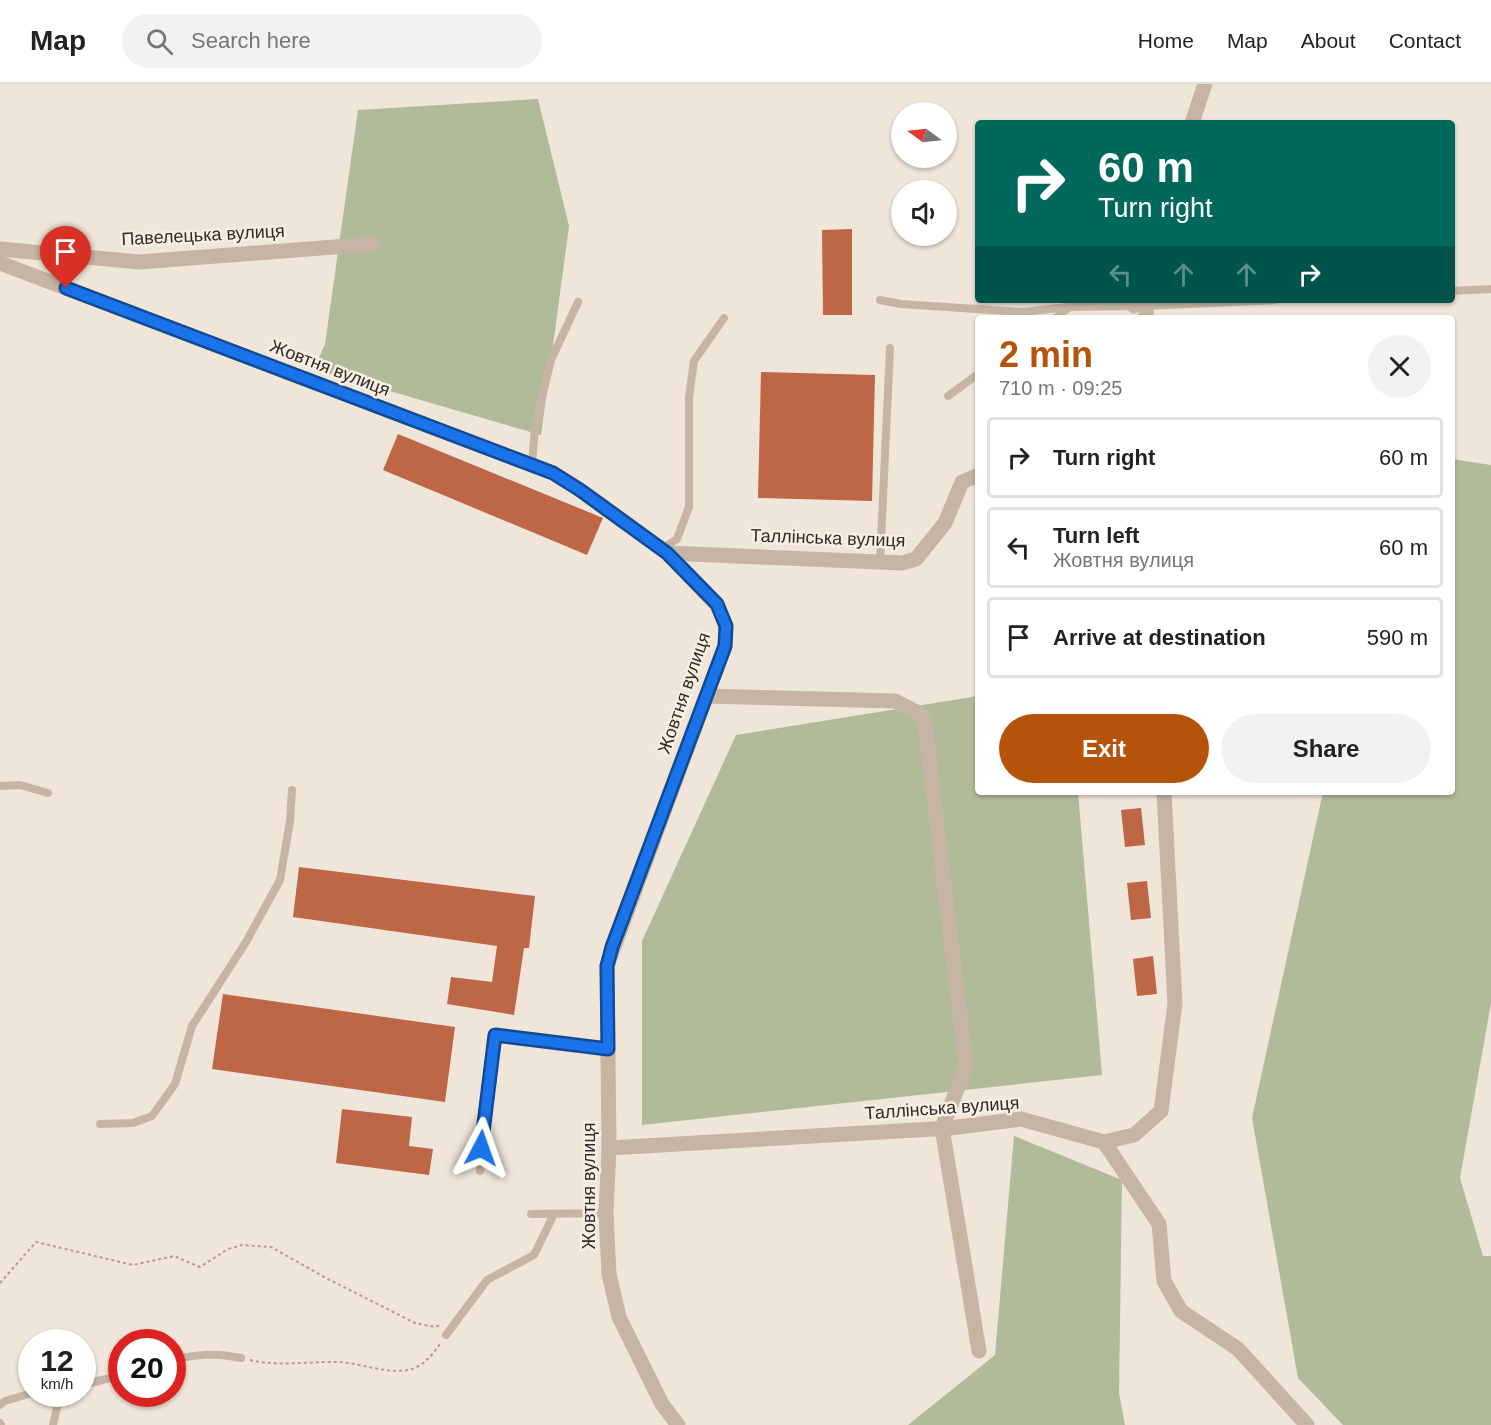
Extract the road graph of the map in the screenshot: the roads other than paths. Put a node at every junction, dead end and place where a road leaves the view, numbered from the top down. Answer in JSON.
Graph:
{"nodes":[{"id":1,"x":1205,"y":84,"type":"edge"},
{"id":2,"x":1193,"y":120,"type":"edge"},
{"id":3,"x":373,"y":244,"type":"dead end"},
{"id":4,"x":0,"y":249,"type":"edge"},
{"id":5,"x":0,"y":263,"type":"edge"},
{"id":6,"x":1491,"y":289,"type":"edge"},
{"id":7,"x":1455,"y":291,"type":"edge"},
{"id":8,"x":880,"y":300,"type":"dead end"},
{"id":9,"x":578,"y":302,"type":"dead end"},
{"id":10,"x":1224,"y":303,"type":"edge"},
{"id":11,"x":1070,"y":307,"type":"junction"},
{"id":12,"x":1140,"y":308,"type":"edge"},
{"id":13,"x":1059,"y":315,"type":"edge"},
{"id":14,"x":724,"y":318,"type":"dead end"},
{"id":15,"x":890,"y":348,"type":"dead end"},
{"id":16,"x":975,"y":376,"type":"edge"},
{"id":17,"x":948,"y":396,"type":"dead end"},
{"id":18,"x":532,"y":465,"type":"junction"},
{"id":19,"x":975,"y":476,"type":"edge"},
{"id":20,"x":664,"y":551,"type":"junction"},
{"id":21,"x":880,"y":562,"type":"junction"},
{"id":22,"x":706,"y":696,"type":"junction"},
{"id":23,"x":0,"y":786,"type":"edge"},
{"id":24,"x":292,"y":790,"type":"dead end"},
{"id":25,"x":48,"y":793,"type":"dead end"},
{"id":26,"x":1164,"y":795,"type":"edge"},
{"id":27,"x":608,"y":1049,"type":"junction"},
{"id":28,"x":100,"y":1124,"type":"dead end"},
{"id":29,"x":942,"y":1128,"type":"junction"},
{"id":30,"x":1104,"y":1142,"type":"junction"},
{"id":31,"x":609,"y":1148,"type":"junction"},
{"id":32,"x":480,"y":1171,"type":"dead end"},
{"id":33,"x":606,"y":1213,"type":"junction"},
{"id":34,"x":531,"y":1214,"type":"dead end"},
{"id":35,"x":554,"y":1214,"type":"junction"},
{"id":36,"x":446,"y":1335,"type":"road end"},
{"id":37,"x":979,"y":1351,"type":"dead end"},
{"id":38,"x":186,"y":1357,"type":"edge"},
{"id":39,"x":241,"y":1358,"type":"road end"},
{"id":40,"x":18,"y":1397,"type":"edge"},
{"id":41,"x":0,"y":1405,"type":"edge"},
{"id":42,"x":57,"y":1407,"type":"edge"},
{"id":43,"x":53,"y":1425,"type":"edge"},
{"id":44,"x":678,"y":1425,"type":"edge"},
{"id":45,"x":1307,"y":1425,"type":"edge"}],
"edges":[{"from":1,"to":2,"type":"street"},
{"from":3,"to":4,"type":"street","name":"Павелецька вулиця"},
{"from":5,"to":18,"type":"street","name":"Жовтня вулиця"},
{"from":6,"to":7,"type":"lane"},
{"from":8,"to":11,"type":"lane"},
{"from":9,"to":18,"type":"lane"},
{"from":10,"to":12,"type":"lane"},
{"from":11,"to":12,"type":"lane"},
{"from":11,"to":13,"type":"lane"},
{"from":14,"to":20,"type":"lane"},
{"from":15,"to":21,"type":"lane"},
{"from":16,"to":17,"type":"lane"},
{"from":18,"to":20,"type":"street","name":"Жовтня вулиця"},
{"from":19,"to":21,"type":"street","name":"Таллінська вулиця"},
{"from":20,"to":21,"type":"street","name":"Таллінська вулиця"},
{"from":20,"to":22,"type":"street","name":"Жовтня вулиця"},
{"from":22,"to":27,"type":"street","name":"Жовтня вулиця"},
{"from":22,"to":29,"type":"street"},
{"from":23,"to":25,"type":"lane"},
{"from":24,"to":28,"type":"lane"},
{"from":26,"to":30,"type":"street","name":"Таллінська вулиця"},
{"from":27,"to":31,"type":"street","name":"Жовтня вулиця"},
{"from":27,"to":32,"type":"lane"},
{"from":29,"to":30,"type":"street","name":"Таллінська вулиця"},
{"from":29,"to":31,"type":"street","name":"Таллінська вулиця"},
{"from":29,"to":37,"type":"street"},
{"from":30,"to":45,"type":"street"},
{"from":31,"to":33,"type":"street","name":"Жовтня вулиця"},
{"from":33,"to":35,"type":"lane"},
{"from":33,"to":44,"type":"street","name":"Жовтня вулиця"},
{"from":34,"to":35,"type":"lane"},
{"from":35,"to":36,"type":"lane"},
{"from":38,"to":39,"type":"lane"},
{"from":40,"to":41,"type":"lane"},
{"from":42,"to":43,"type":"lane"}]}
